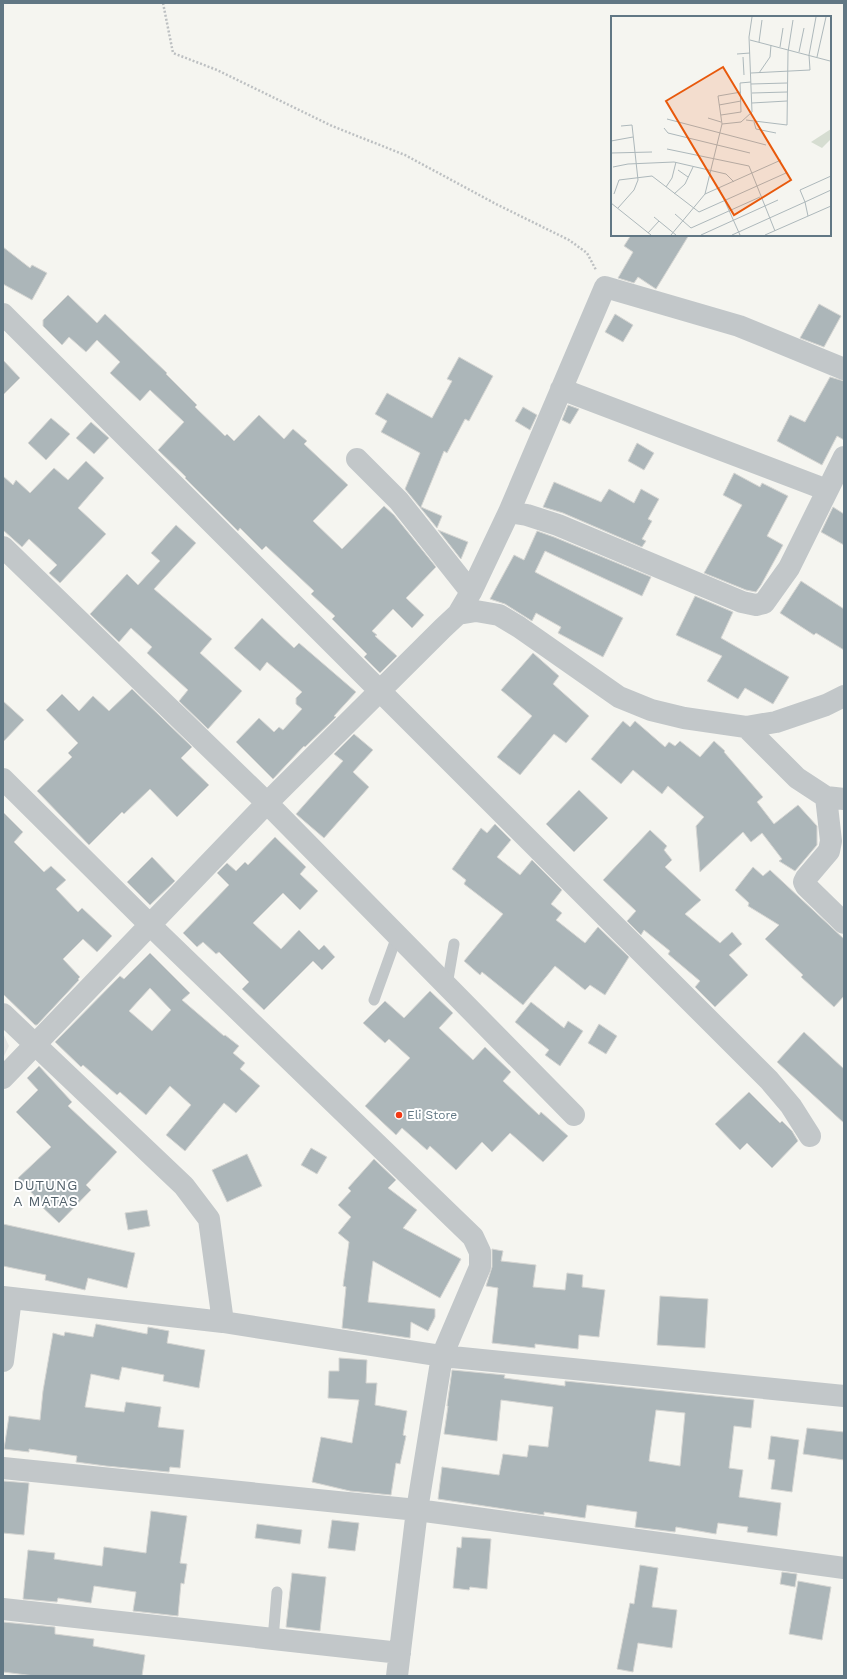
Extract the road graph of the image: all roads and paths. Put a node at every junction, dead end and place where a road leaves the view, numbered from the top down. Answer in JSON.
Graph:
{"nodes":[{"id":1,"x":164,"y":3,"type":"edge"},
{"id":2,"x":605,"y":287,"type":"junction"},
{"id":3,"x":3,"y":314,"type":"edge"},
{"id":4,"x":844,"y":369,"type":"edge"},
{"id":5,"x":561,"y":389,"type":"junction"},
{"id":6,"x":844,"y":457,"type":"edge"},
{"id":7,"x":357,"y":459,"type":"dead end"},
{"id":8,"x":827,"y":490,"type":"junction"},
{"id":9,"x":508,"y":512,"type":"junction"},
{"id":10,"x":3,"y":547,"type":"edge"},
{"id":11,"x":471,"y":592,"type":"junction"},
{"id":12,"x":458,"y":614,"type":"junction"},
{"id":13,"x":379,"y":691,"type":"junction"},
{"id":14,"x":844,"y":696,"type":"edge"},
{"id":15,"x":746,"y":727,"type":"junction"},
{"id":16,"x":3,"y":779,"type":"edge"},
{"id":17,"x":835,"y":798,"type":"edge"},
{"id":18,"x":267,"y":803,"type":"junction"},
{"id":19,"x":844,"y":923,"type":"edge"},
{"id":20,"x":150,"y":925,"type":"junction"},
{"id":21,"x":397,"y":936,"type":"junction"},
{"id":22,"x":454,"y":944,"type":"dead end"},
{"id":23,"x":446,"y":986,"type":"junction"},
{"id":24,"x":374,"y":1000,"type":"dead end"},
{"id":25,"x":3,"y":1014,"type":"edge"},
{"id":26,"x":36,"y":1044,"type":"junction"},
{"id":27,"x":3,"y":1078,"type":"edge"},
{"id":28,"x":574,"y":1115,"type":"dead end"},
{"id":29,"x":810,"y":1136,"type":"dead end"},
{"id":30,"x":7,"y":1298,"type":"edge"},
{"id":31,"x":223,"y":1322,"type":"junction"},
{"id":32,"x":442,"y":1356,"type":"junction"},
{"id":33,"x":3,"y":1361,"type":"edge"},
{"id":34,"x":844,"y":1396,"type":"edge"},
{"id":35,"x":3,"y":1468,"type":"edge"},
{"id":36,"x":417,"y":1510,"type":"junction"},
{"id":37,"x":844,"y":1568,"type":"edge"},
{"id":38,"x":277,"y":1592,"type":"dead end"},
{"id":39,"x":3,"y":1609,"type":"edge"},
{"id":40,"x":273,"y":1639,"type":"junction"},
{"id":41,"x":400,"y":1653,"type":"junction"},
{"id":42,"x":397,"y":1676,"type":"edge"}],
"edges":[{"from":1,"to":2,"type":"path"},
{"from":2,"to":4,"type":"street"},
{"from":2,"to":5,"type":"street"},
{"from":3,"to":13,"type":"street"},
{"from":5,"to":8,"type":"street"},
{"from":5,"to":9,"type":"street"},
{"from":6,"to":8,"type":"street"},
{"from":7,"to":11,"type":"street"},
{"from":8,"to":9,"type":"street"},
{"from":9,"to":11,"type":"street"},
{"from":10,"to":18,"type":"street"},
{"from":11,"to":12,"type":"street"},
{"from":12,"to":13,"type":"street"},
{"from":12,"to":15,"type":"street"},
{"from":13,"to":18,"type":"street"},
{"from":13,"to":29,"type":"street"},
{"from":14,"to":15,"type":"street"},
{"from":15,"to":17,"type":"street"},
{"from":16,"to":20,"type":"street"},
{"from":17,"to":19,"type":"street"},
{"from":18,"to":20,"type":"street"},
{"from":18,"to":21,"type":"street"},
{"from":20,"to":26,"type":"street"},
{"from":20,"to":32,"type":"street"},
{"from":21,"to":23,"type":"street"},
{"from":21,"to":24,"type":"lane"},
{"from":22,"to":23,"type":"lane"},
{"from":23,"to":28,"type":"street"},
{"from":25,"to":26,"type":"street"},
{"from":26,"to":27,"type":"street"},
{"from":26,"to":31,"type":"street"},
{"from":30,"to":31,"type":"street"},
{"from":30,"to":33,"type":"street"},
{"from":31,"to":32,"type":"street"},
{"from":32,"to":34,"type":"street"},
{"from":32,"to":36,"type":"street"},
{"from":35,"to":36,"type":"street"},
{"from":36,"to":37,"type":"street"},
{"from":36,"to":41,"type":"street"},
{"from":38,"to":40,"type":"lane"},
{"from":39,"to":40,"type":"street"},
{"from":40,"to":41,"type":"street"},
{"from":41,"to":42,"type":"street"}]}
